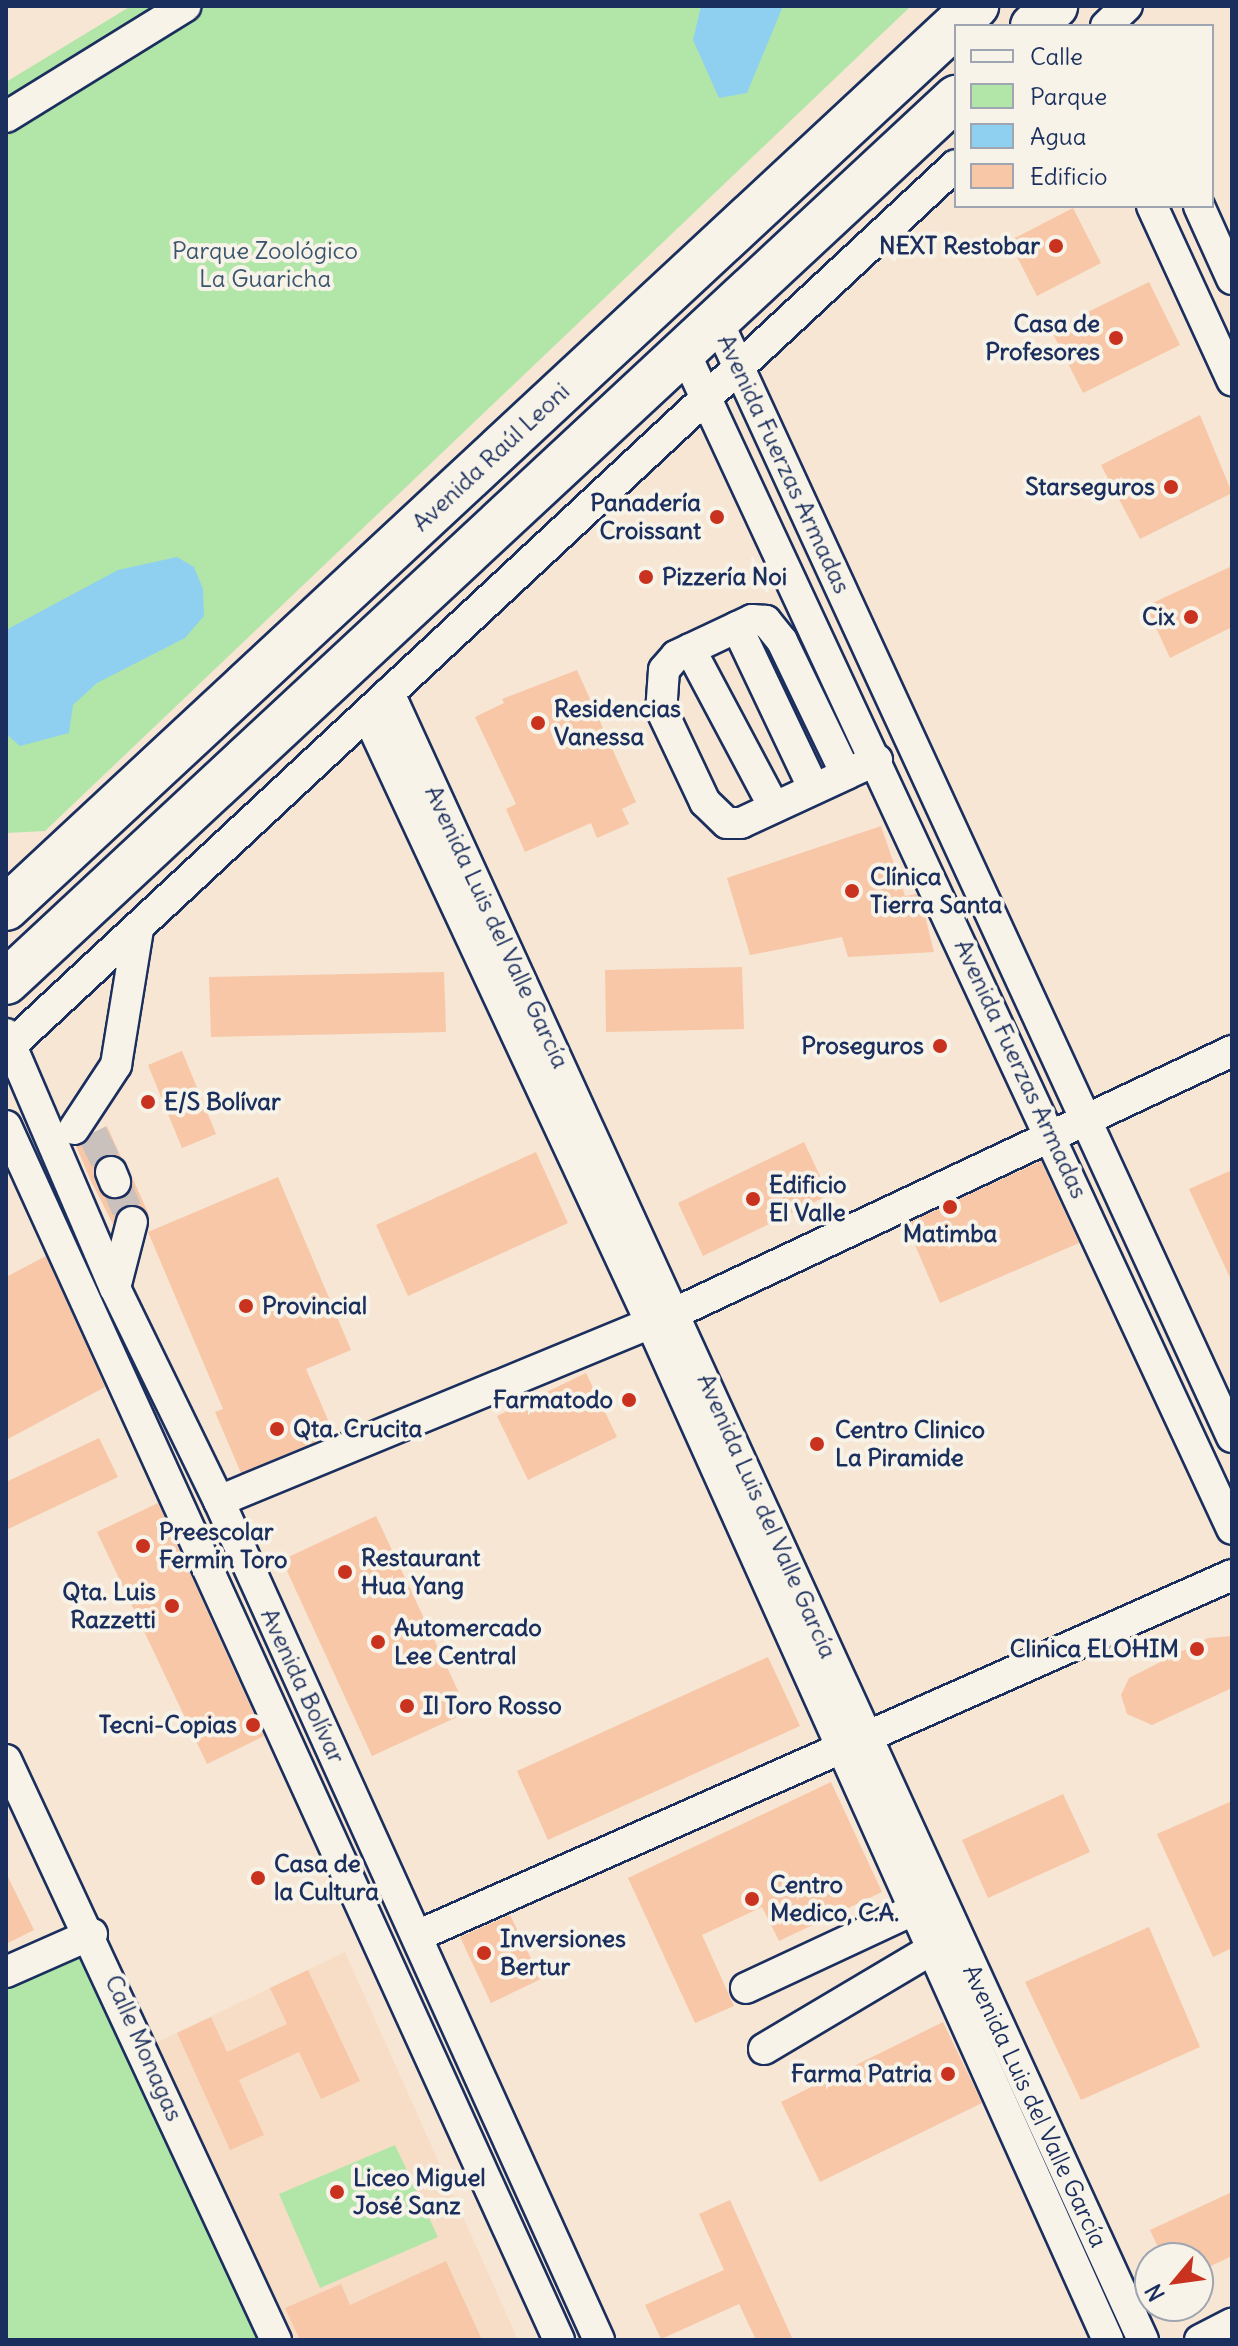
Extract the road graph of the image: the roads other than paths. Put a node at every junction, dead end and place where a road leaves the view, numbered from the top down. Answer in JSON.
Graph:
{"nodes":[{"id":1,"x":186,"y":6,"type":"edge"},
{"id":2,"x":976,"y":6,"type":"edge"},
{"id":3,"x":1056,"y":6,"type":"edge"},
{"id":4,"x":957,"y":24,"type":"edge"},
{"id":5,"x":1035,"y":24,"type":"edge"},
{"id":6,"x":1065,"y":24,"type":"edge"},
{"id":7,"x":954,"y":26,"type":"edge"},
{"id":8,"x":954,"y":101,"type":"edge"},
{"id":9,"x":6,"y":117,"type":"edge"},
{"id":10,"x":938,"y":125,"type":"edge"},
{"id":11,"x":954,"y":167,"type":"edge"},
{"id":12,"x":1153,"y":208,"type":"edge"},
{"id":13,"x":1200,"y":208,"type":"edge"},
{"id":14,"x":1232,"y":279,"type":"edge"},
{"id":15,"x":717,"y":320,"type":"junction"},
{"id":16,"x":684,"y":351,"type":"junction"},
{"id":17,"x":739,"y":367,"type":"junction"},
{"id":18,"x":1232,"y":380,"type":"edge"},
{"id":19,"x":706,"y":397,"type":"junction"},
{"id":20,"x":737,"y":627,"type":"junction"},
{"id":21,"x":690,"y":649,"type":"junction"},
{"id":22,"x":389,"y":693,"type":"junction"},
{"id":23,"x":367,"y":714,"type":"junction"},
{"id":24,"x":877,"y":760,"type":"junction"},
{"id":25,"x":846,"y":774,"type":"junction"},
{"id":26,"x":814,"y":789,"type":"junction"},
{"id":27,"x":774,"y":807,"type":"junction"},
{"id":28,"x":6,"y":908,"type":"edge"},
{"id":29,"x":138,"y":929,"type":"junction"},
{"id":30,"x":6,"y":982,"type":"edge"},
{"id":31,"x":8,"y":1043,"type":"edge"},
{"id":32,"x":1232,"y":1051,"type":"edge"},
{"id":33,"x":1089,"y":1118,"type":"junction"},
{"id":34,"x":6,"y":1126,"type":"edge"},
{"id":35,"x":71,"y":1130,"type":"junction"},
{"id":36,"x":1052,"y":1133,"type":"junction"},
{"id":37,"x":132,"y":1222,"type":"tunnel mouth"},
{"id":38,"x":115,"y":1288,"type":"junction"},
{"id":39,"x":663,"y":1318,"type":"junction"},
{"id":40,"x":1232,"y":1437,"type":"edge"},
{"id":41,"x":219,"y":1501,"type":"junction"},
{"id":42,"x":1232,"y":1529,"type":"edge"},
{"id":43,"x":1232,"y":1575,"type":"edge"},
{"id":44,"x":853,"y":1743,"type":"junction"},
{"id":45,"x":6,"y":1760,"type":"edge"},
{"id":46,"x":913,"y":1910,"type":"junction"},
{"id":47,"x":92,"y":1934,"type":"junction"},
{"id":48,"x":417,"y":1936,"type":"junction"},
{"id":49,"x":931,"y":1950,"type":"junction"},
{"id":50,"x":6,"y":1972,"type":"edge"},
{"id":51,"x":746,"y":1988,"type":"dead end"},
{"id":52,"x":764,"y":2049,"type":"dead end"},
{"id":53,"x":1232,"y":2324,"type":"edge"},
{"id":54,"x":276,"y":2340,"type":"edge"},
{"id":55,"x":559,"y":2340,"type":"edge"},
{"id":56,"x":599,"y":2340,"type":"edge"},
{"id":57,"x":1108,"y":2340,"type":"edge"},
{"id":58,"x":1143,"y":2340,"type":"edge"},
{"id":59,"x":1200,"y":2340,"type":"edge"}],
"edges":[{"from":1,"to":9,"type":"street"},
{"from":2,"to":4,"type":"highway","name":"Avenida Raúl Leoni"},
{"from":3,"to":5,"type":"highway"},
{"from":3,"to":6,"type":"street"},
{"from":7,"to":28,"type":"highway","name":"Avenida Raúl Leoni"},
{"from":8,"to":10,"type":"highway"},
{"from":10,"to":15,"type":"highway"},
{"from":11,"to":17,"type":"street"},
{"from":12,"to":18,"type":"street"},
{"from":13,"to":14,"type":"street"},
{"from":15,"to":16,"type":"highway"},
{"from":15,"to":17,"type":"street","name":"Avenida Fuerzas Armadas"},
{"from":16,"to":19,"type":"street","name":"Avenida Fuerzas Armadas"},
{"from":16,"to":30,"type":"highway"},
{"from":17,"to":19,"type":"street"},
{"from":17,"to":33,"type":"street","name":"Avenida Fuerzas Armadas"},
{"from":19,"to":22,"type":"street"},
{"from":19,"to":24,"type":"street","name":"Avenida Fuerzas Armadas"},
{"from":20,"to":21,"type":"street"},
{"from":20,"to":25,"type":"street"},
{"from":20,"to":26,"type":"street"},
{"from":21,"to":27,"type":"street"},
{"from":21,"to":27,"type":"street"},
{"from":22,"to":23,"type":"street"},
{"from":22,"to":39,"type":"street","name":"Avenida Luis del Valle García"},
{"from":23,"to":29,"type":"street"},
{"from":23,"to":39,"type":"street","name":"Avenida Luis del Valle García"},
{"from":24,"to":25,"type":"street"},
{"from":24,"to":36,"type":"street","name":"Avenida Fuerzas Armadas"},
{"from":25,"to":26,"type":"street"},
{"from":26,"to":27,"type":"street"},
{"from":29,"to":31,"type":"street"},
{"from":29,"to":35,"type":"street"},
{"from":31,"to":35,"type":"street","name":"Avenida Bolívar"},
{"from":32,"to":33,"type":"street"},
{"from":33,"to":36,"type":"street"},
{"from":33,"to":40,"type":"street","name":"Avenida Fuerzas Armadas"},
{"from":34,"to":55,"type":"street","name":"Avenida Bolívar"},
{"from":35,"to":38,"type":"street","name":"Avenida Bolívar"},
{"from":36,"to":39,"type":"street"},
{"from":36,"to":42,"type":"street","name":"Avenida Fuerzas Armadas"},
{"from":37,"to":38,"type":"street"},
{"from":38,"to":41,"type":"street","name":"Avenida Bolívar"},
{"from":39,"to":41,"type":"street"},
{"from":39,"to":44,"type":"street","name":"Avenida Luis del Valle García"},
{"from":41,"to":48,"type":"street","name":"Avenida Bolívar"},
{"from":43,"to":44,"type":"street"},
{"from":44,"to":46,"type":"street","name":"Avenida Luis del Valle García"},
{"from":44,"to":48,"type":"street"},
{"from":44,"to":58,"type":"street","name":"Avenida Luis del Valle García"},
{"from":45,"to":47,"type":"street","name":"Calle Monagas"},
{"from":46,"to":49,"type":"street","name":"Avenida Luis del Valle García"},
{"from":46,"to":51,"type":"street"},
{"from":47,"to":50,"type":"street"},
{"from":47,"to":54,"type":"street","name":"Calle Monagas"},
{"from":48,"to":56,"type":"street","name":"Avenida Bolívar"},
{"from":49,"to":52,"type":"street"},
{"from":49,"to":57,"type":"street","name":"Avenida Luis del Valle García"},
{"from":53,"to":59,"type":"street"}]}
